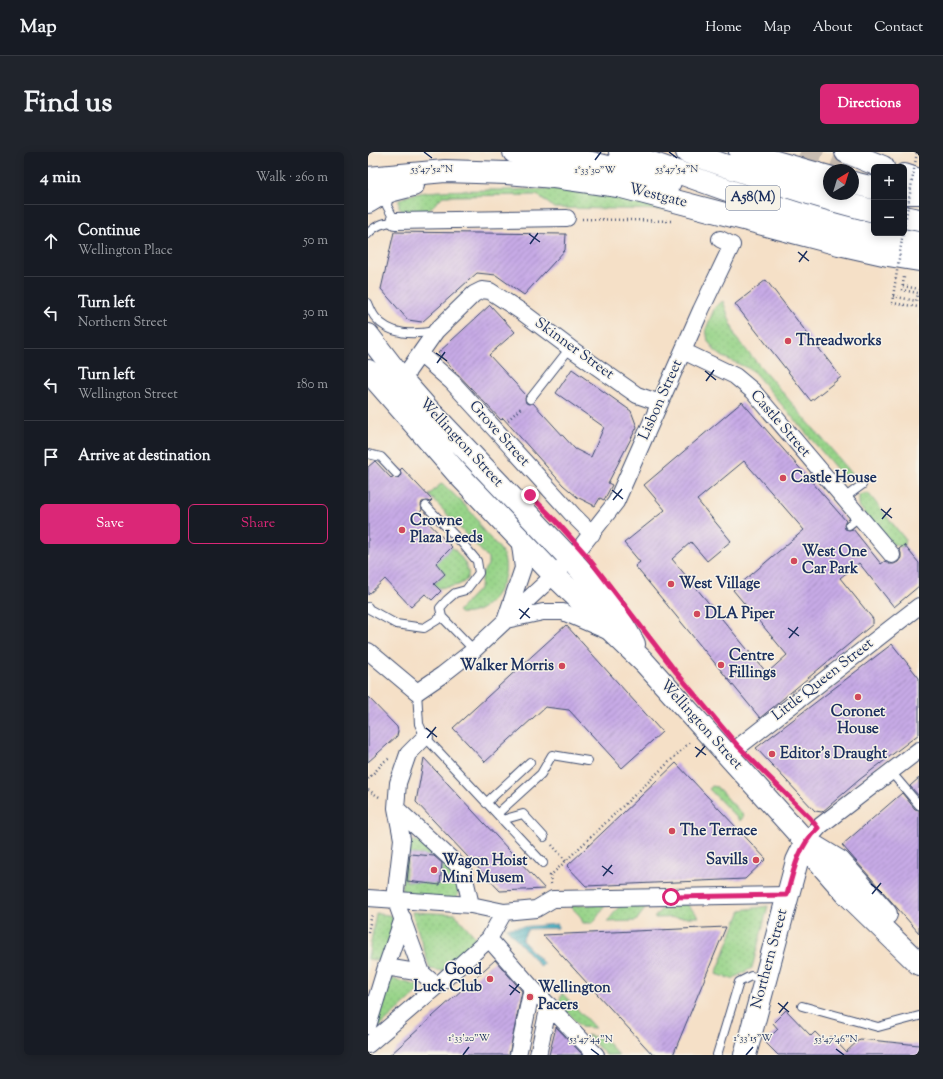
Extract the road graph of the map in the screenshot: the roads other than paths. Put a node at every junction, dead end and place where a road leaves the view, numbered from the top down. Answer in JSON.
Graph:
{"nodes":[{"id":1,"x":514,"y":152,"type":"edge"},
{"id":2,"x":620,"y":152,"type":"edge"},
{"id":3,"x":687,"y":152,"type":"edge"},
{"id":4,"x":740,"y":152,"type":"edge"},
{"id":5,"x":846,"y":152,"type":"edge"},
{"id":6,"x":876,"y":164,"type":"edge"},
{"id":7,"x":507,"y":173,"type":"junction"},
{"id":8,"x":823,"y":175,"type":"edge"},
{"id":9,"x":907,"y":176,"type":"edge"},
{"id":10,"x":368,"y":178,"type":"edge"},
{"id":11,"x":919,"y":180,"type":"edge"},
{"id":12,"x":859,"y":184,"type":"edge"},
{"id":13,"x":871,"y":187,"type":"edge"},
{"id":14,"x":389,"y":190,"type":"junction"},
{"id":15,"x":732,"y":192,"type":"junction"},
{"id":16,"x":907,"y":193,"type":"edge"},
{"id":17,"x":919,"y":193,"type":"edge"},
{"id":18,"x":368,"y":202,"type":"edge"},
{"id":19,"x":871,"y":210,"type":"edge"},
{"id":20,"x":567,"y":218,"type":"road end"},
{"id":21,"x":907,"y":218,"type":"edge"},
{"id":22,"x":919,"y":220,"type":"edge"},
{"id":23,"x":395,"y":221,"type":"junction"},
{"id":24,"x":368,"y":234,"type":"edge"},
{"id":25,"x":720,"y":239,"type":"dead end"},
{"id":26,"x":919,"y":242,"type":"edge"},
{"id":27,"x":912,"y":266,"type":"edge"},
{"id":28,"x":368,"y":303,"type":"edge"},
{"id":29,"x":436,"y":331,"type":"junction"},
{"id":30,"x":368,"y":335,"type":"edge"},
{"id":31,"x":570,"y":348,"type":"junction"},
{"id":32,"x":683,"y":351,"type":"junction"},
{"id":33,"x":420,"y":354,"type":"junction"},
{"id":34,"x":368,"y":371,"type":"edge"},
{"id":35,"x":404,"y":382,"type":"junction"},
{"id":36,"x":530,"y":399,"type":"road end"},
{"id":37,"x":660,"y":403,"type":"junction"},
{"id":38,"x":368,"y":454,"type":"edge"},
{"id":39,"x":396,"y":473,"type":"dead end"},
{"id":40,"x":862,"y":485,"type":"dead end"},
{"id":41,"x":844,"y":498,"type":"junction"},
{"id":42,"x":426,"y":506,"type":"dead end"},
{"id":43,"x":592,"y":534,"type":"junction"},
{"id":44,"x":519,"y":538,"type":"junction"},
{"id":45,"x":892,"y":555,"type":"dead end"},
{"id":46,"x":570,"y":558,"type":"junction"},
{"id":47,"x":554,"y":575,"type":"junction"},
{"id":48,"x":919,"y":606,"type":"edge"},
{"id":49,"x":368,"y":607,"type":"edge"},
{"id":50,"x":442,"y":617,"type":"junction"},
{"id":51,"x":506,"y":620,"type":"junction"},
{"id":52,"x":615,"y":634,"type":"junction"},
{"id":53,"x":474,"y":650,"type":"junction"},
{"id":54,"x":368,"y":651,"type":"edge"},
{"id":55,"x":644,"y":662,"type":"junction"},
{"id":56,"x":417,"y":692,"type":"junction"},
{"id":57,"x":425,"y":737,"type":"junction"},
{"id":58,"x":919,"y":750,"type":"edge"},
{"id":59,"x":728,"y":755,"type":"junction"},
{"id":60,"x":588,"y":761,"type":"dead end"},
{"id":61,"x":530,"y":762,"type":"dead end"},
{"id":62,"x":891,"y":772,"type":"junction"},
{"id":63,"x":486,"y":803,"type":"junction"},
{"id":64,"x":919,"y":805,"type":"edge"},
{"id":65,"x":396,"y":808,"type":"junction"},
{"id":66,"x":499,"y":817,"type":"junction"},
{"id":67,"x":544,"y":836,"type":"road end"},
{"id":68,"x":806,"y":842,"type":"junction"},
{"id":69,"x":543,"y":863,"type":"dead end"},
{"id":70,"x":787,"y":895,"type":"junction"},
{"id":71,"x":368,"y":898,"type":"edge"},
{"id":72,"x":395,"y":899,"type":"junction"},
{"id":73,"x":470,"y":905,"type":"junction"},
{"id":74,"x":504,"y":912,"type":"junction"},
{"id":75,"x":403,"y":918,"type":"junction"},
{"id":76,"x":489,"y":939,"type":"junction"},
{"id":77,"x":919,"y":963,"type":"edge"},
{"id":78,"x":386,"y":967,"type":"junction"},
{"id":79,"x":422,"y":973,"type":"junction"},
{"id":80,"x":765,"y":980,"type":"junction"},
{"id":81,"x":437,"y":986,"type":"junction"},
{"id":82,"x":532,"y":988,"type":"junction"},
{"id":83,"x":549,"y":1005,"type":"junction"},
{"id":84,"x":802,"y":1006,"type":"dead end"},
{"id":85,"x":919,"y":1016,"type":"edge"},
{"id":86,"x":368,"y":1026,"type":"edge"},
{"id":87,"x":368,"y":1045,"type":"edge"},
{"id":88,"x":518,"y":1055,"type":"edge"},
{"id":89,"x":538,"y":1055,"type":"edge"},
{"id":90,"x":596,"y":1055,"type":"edge"},
{"id":91,"x":717,"y":1055,"type":"edge"},
{"id":92,"x":745,"y":1055,"type":"edge"}],
"edges":[{"from":1,"to":15,"type":"main road","number":"A58(M)"},
{"from":2,"to":15,"type":"main road","number":"A58(M)"},
{"from":3,"to":19,"type":"main road","number":"A58(M)"},
{"from":4,"to":8,"type":"main road","number":"A58(M)"},
{"from":5,"to":6,"type":"main road"},
{"from":7,"to":10,"type":"main road","name":"Westgate"},
{"from":7,"to":14,"type":"main road"},
{"from":7,"to":27,"type":"main road","name":"Westgate"},
{"from":9,"to":11,"type":"main road"},
{"from":12,"to":13,"type":"main road"},
{"from":14,"to":18,"type":"main road"},
{"from":14,"to":23,"type":"lane"},
{"from":15,"to":26,"type":"main road","number":"A58(M)"},
{"from":16,"to":17,"type":"main road"},
{"from":20,"to":23,"type":"street"},
{"from":21,"to":22,"type":"main road"},
{"from":23,"to":24,"type":"lane"},
{"from":25,"to":32,"type":"street","name":"Lisbon Street"},
{"from":28,"to":29,"type":"lane"},
{"from":29,"to":31,"type":"street","name":"Skinner Street"},
{"from":29,"to":33,"type":"street"},
{"from":30,"to":35,"type":"main road","name":"Wellington Street"},
{"from":31,"to":36,"type":"lane"},
{"from":31,"to":37,"type":"street","name":"Skinner Street"},
{"from":32,"to":37,"type":"street","name":"Lisbon Street"},
{"from":32,"to":41,"type":"street","name":"Castle Street"},
{"from":33,"to":35,"type":"street"},
{"from":33,"to":43,"type":"street","name":"Grove Street"},
{"from":34,"to":44,"type":"main road","name":"Wellington Street"},
{"from":35,"to":46,"type":"main road","name":"Wellington Street"},
{"from":37,"to":43,"type":"street","name":"Lisbon Street"},
{"from":38,"to":39,"type":"lane"},
{"from":40,"to":41,"type":"lane"},
{"from":41,"to":45,"type":"street","name":"Castle Street"},
{"from":42,"to":50,"type":"lane"},
{"from":43,"to":46,"type":"street","name":"Lisbon Street"},
{"from":44,"to":47,"type":"main road","name":"Wellington Street"},
{"from":44,"to":51,"type":"street"},
{"from":46,"to":47,"type":"street","name":"Lisbon Street"},
{"from":46,"to":55,"type":"main road","name":"Wellington Street"},
{"from":47,"to":51,"type":"street","name":"Lisbon Street"},
{"from":47,"to":52,"type":"main road","name":"Wellington Street"},
{"from":48,"to":59,"type":"street","name":"Little Queen Street"},
{"from":49,"to":50,"type":"lane"},
{"from":50,"to":53,"type":"lane"},
{"from":51,"to":52,"type":"street"},
{"from":51,"to":53,"type":"street","name":"Lisbon Street"},
{"from":52,"to":55,"type":"main road","name":"Wellington Street"},
{"from":53,"to":56,"type":"street","name":"Lisbon Street"},
{"from":54,"to":56,"type":"street"},
{"from":55,"to":59,"type":"main road","name":"Wellington Street"},
{"from":56,"to":57,"type":"lane"},
{"from":57,"to":63,"type":"lane"},
{"from":57,"to":65,"type":"street"},
{"from":58,"to":62,"type":"street"},
{"from":59,"to":68,"type":"main road","name":"Wellington Street"},
{"from":60,"to":66,"type":"lane"},
{"from":61,"to":63,"type":"lane"},
{"from":62,"to":64,"type":"lane"},
{"from":62,"to":68,"type":"street"},
{"from":63,"to":66,"type":"lane"},
{"from":65,"to":72,"type":"street"},
{"from":65,"to":73,"type":"street"},
{"from":66,"to":67,"type":"lane"},
{"from":66,"to":69,"type":"lane"},
{"from":68,"to":70,"type":"main road","name":"Northern Street"},
{"from":68,"to":77,"type":"main road","name":"Wellington Street"},
{"from":70,"to":74,"type":"street"},
{"from":70,"to":80,"type":"main road","name":"Northern Street"},
{"from":71,"to":72,"type":"street"},
{"from":72,"to":73,"type":"street"},
{"from":72,"to":75,"type":"street"},
{"from":73,"to":74,"type":"street"},
{"from":74,"to":76,"type":"street"},
{"from":75,"to":78,"type":"street"},
{"from":75,"to":79,"type":"street"},
{"from":76,"to":81,"type":"street"},
{"from":76,"to":82,"type":"street"},
{"from":78,"to":79,"type":"street"},
{"from":78,"to":86,"type":"street"},
{"from":79,"to":81,"type":"street"},
{"from":80,"to":91,"type":"lane"},
{"from":80,"to":92,"type":"main road","name":"Northern Street"},
{"from":81,"to":87,"type":"street"},
{"from":82,"to":83,"type":"street"},
{"from":82,"to":88,"type":"street"},
{"from":83,"to":89,"type":"street"},
{"from":83,"to":90,"type":"street"},
{"from":84,"to":85,"type":"lane"}]}
